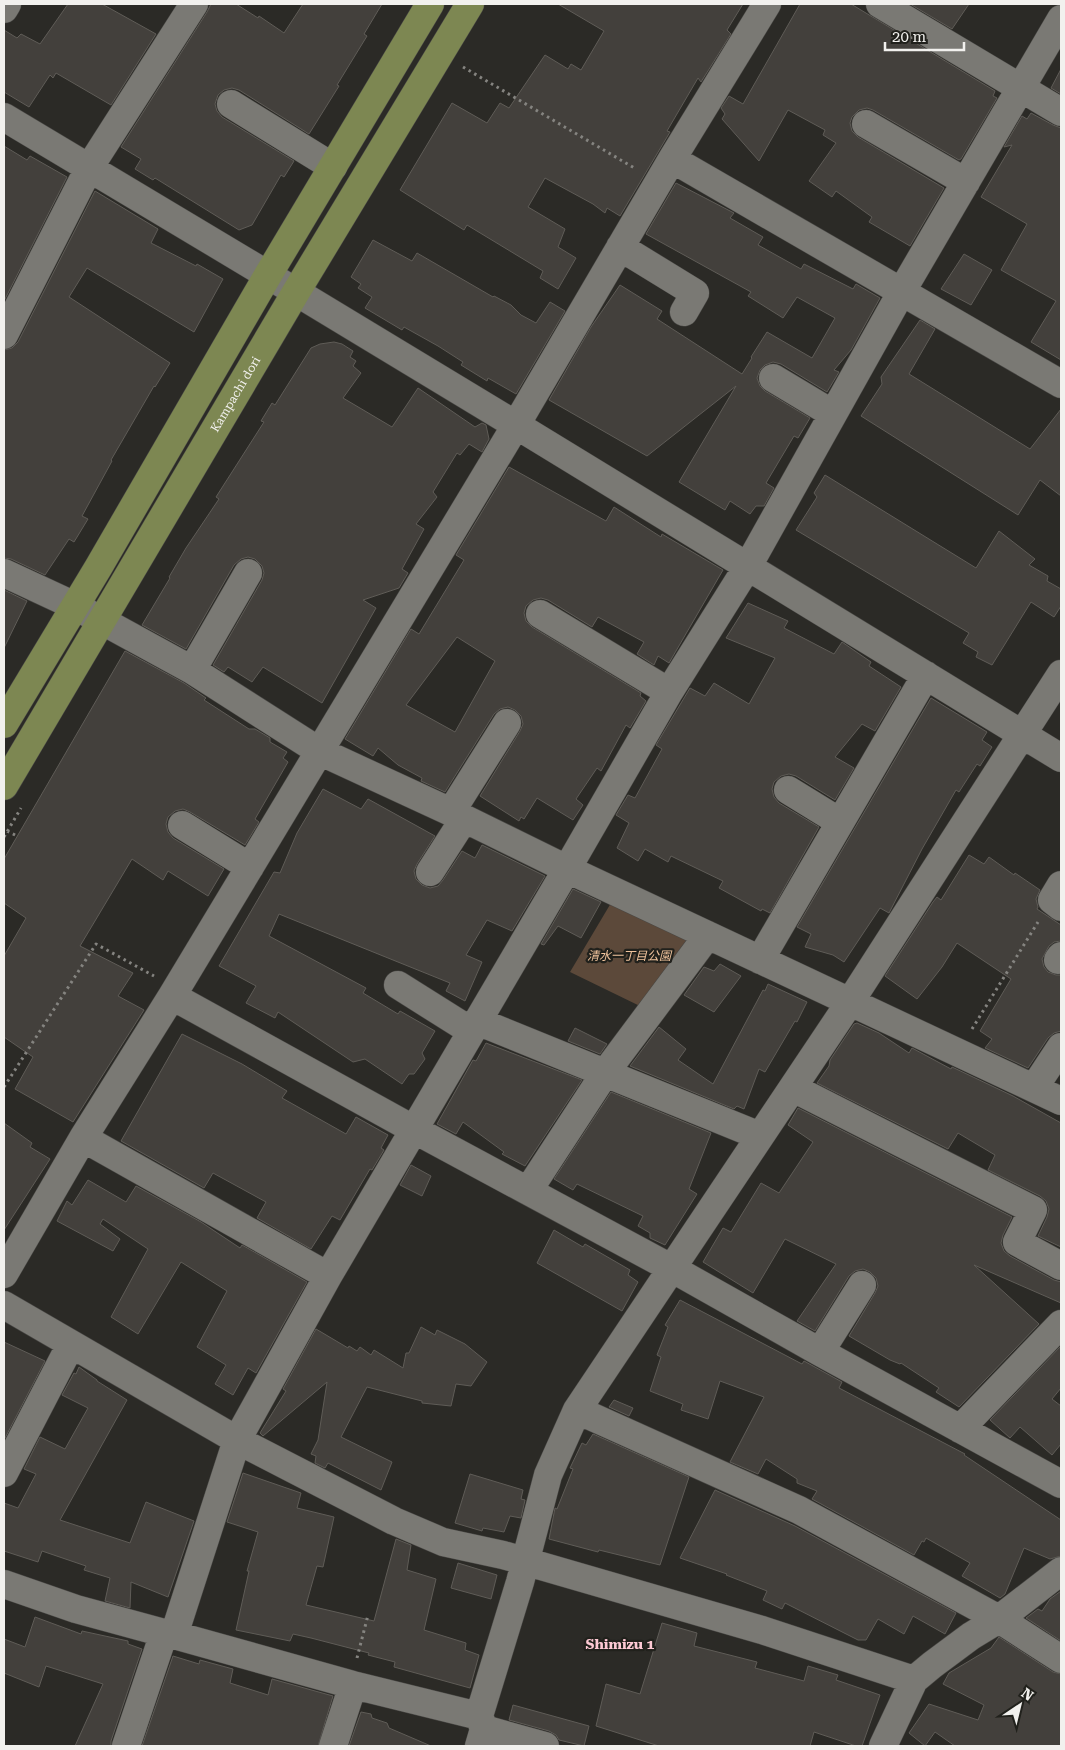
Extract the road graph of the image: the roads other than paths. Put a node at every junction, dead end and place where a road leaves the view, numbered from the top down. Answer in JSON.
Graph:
{"nodes":[{"id":1,"x":7,"y":4,"type":"edge"},
{"id":2,"x":194,"y":4,"type":"edge"},
{"id":3,"x":430,"y":4,"type":"edge"},
{"id":4,"x":470,"y":4,"type":"edge"},
{"id":5,"x":767,"y":4,"type":"edge"},
{"id":6,"x":880,"y":4,"type":"edge"},
{"id":7,"x":4,"y":9,"type":"edge"},
{"id":8,"x":1061,"y":19,"type":"edge"},
{"id":9,"x":1022,"y":88,"type":"junction"},
{"id":10,"x":231,"y":104,"type":"dead end"},
{"id":11,"x":1061,"y":112,"type":"edge"},
{"id":12,"x":4,"y":117,"type":"edge"},
{"id":13,"x":866,"y":124,"type":"dead end"},
{"id":14,"x":333,"y":167,"type":"junction"},
{"id":15,"x":89,"y":168,"type":"junction"},
{"id":16,"x":665,"y":171,"type":"junction"},
{"id":17,"x":966,"y":182,"type":"junction"},
{"id":18,"x":620,"y":247,"type":"junction"},
{"id":19,"x":268,"y":275,"type":"junction"},
{"id":20,"x":902,"y":291,"type":"junction"},
{"id":21,"x":296,"y":292,"type":"junction"},
{"id":22,"x":684,"y":312,"type":"dead end"},
{"id":23,"x":4,"y":335,"type":"edge"},
{"id":24,"x":773,"y":378,"type":"dead end"},
{"id":25,"x":1061,"y":384,"type":"edge"},
{"id":26,"x":832,"y":414,"type":"junction"},
{"id":27,"x":516,"y":425,"type":"junction"},
{"id":28,"x":748,"y":566,"type":"junction"},
{"id":29,"x":4,"y":573,"type":"edge"},
{"id":30,"x":248,"y":573,"type":"dead end"},
{"id":31,"x":75,"y":606,"type":"junction"},
{"id":32,"x":540,"y":614,"type":"dead end"},
{"id":33,"x":103,"y":620,"type":"junction"},
{"id":34,"x":192,"y":670,"type":"junction"},
{"id":35,"x":1061,"y":674,"type":"edge"},
{"id":36,"x":926,"y":675,"type":"junction"},
{"id":37,"x":669,"y":692,"type":"junction"},
{"id":38,"x":507,"y":723,"type":"dead end"},
{"id":39,"x":4,"y":724,"type":"edge"},
{"id":40,"x":1022,"y":733,"type":"junction"},
{"id":41,"x":319,"y":751,"type":"junction"},
{"id":42,"x":1061,"y":758,"type":"edge"},
{"id":43,"x":4,"y":786,"type":"edge"},
{"id":44,"x":788,"y":790,"type":"dead end"},
{"id":45,"x":457,"y":815,"type":"junction"},
{"id":46,"x":840,"y":822,"type":"junction"},
{"id":47,"x":182,"y":824,"type":"dead end"},
{"id":48,"x":250,"y":867,"type":"junction"},
{"id":49,"x":567,"y":869,"type":"junction"},
{"id":50,"x":430,"y":872,"type":"dead end"},
{"id":51,"x":708,"y":935,"type":"junction"},
{"id":52,"x":760,"y":960,"type":"junction"},
{"id":53,"x":398,"y":985,"type":"dead end"},
{"id":54,"x":172,"y":996,"type":"junction"},
{"id":55,"x":850,"y":1002,"type":"junction"},
{"id":56,"x":474,"y":1026,"type":"junction"},
{"id":57,"x":1061,"y":1047,"type":"edge"},
{"id":58,"x":605,"y":1073,"type":"junction"},
{"id":59,"x":793,"y":1088,"type":"junction"},
{"id":60,"x":1034,"y":1088,"type":"junction"},
{"id":61,"x":1061,"y":1101,"type":"edge"},
{"id":62,"x":413,"y":1129,"type":"junction"},
{"id":63,"x":760,"y":1136,"type":"junction"},
{"id":64,"x":83,"y":1138,"type":"junction"},
{"id":65,"x":528,"y":1191,"type":"junction"},
{"id":66,"x":1061,"y":1266,"type":"edge"},
{"id":67,"x":671,"y":1268,"type":"junction"},
{"id":68,"x":4,"y":1274,"type":"edge"},
{"id":69,"x":328,"y":1276,"type":"junction"},
{"id":70,"x":862,"y":1285,"type":"dead end"},
{"id":71,"x":4,"y":1305,"type":"edge"},
{"id":72,"x":1061,"y":1324,"type":"edge"},
{"id":73,"x":70,"y":1344,"type":"junction"},
{"id":74,"x":820,"y":1352,"type":"junction"},
{"id":75,"x":577,"y":1410,"type":"junction"},
{"id":76,"x":960,"y":1428,"type":"junction"},
{"id":77,"x":237,"y":1440,"type":"junction"},
{"id":78,"x":4,"y":1473,"type":"edge"},
{"id":79,"x":1061,"y":1484,"type":"edge"},
{"id":80,"x":524,"y":1562,"type":"junction"},
{"id":81,"x":1061,"y":1571,"type":"edge"},
{"id":82,"x":4,"y":1584,"type":"edge"},
{"id":83,"x":999,"y":1618,"type":"junction"},
{"id":84,"x":169,"y":1634,"type":"junction"},
{"id":85,"x":1061,"y":1660,"type":"edge"},
{"id":86,"x":914,"y":1680,"type":"junction"},
{"id":87,"x":352,"y":1685,"type":"junction"},
{"id":88,"x":481,"y":1730,"type":"edge"},
{"id":89,"x":890,"y":1743,"type":"edge"},
{"id":90,"x":126,"y":1746,"type":"edge"},
{"id":91,"x":333,"y":1746,"type":"edge"},
{"id":92,"x":545,"y":1746,"type":"edge"}],
"edges":[{"from":1,"to":7,"type":"street"},
{"from":2,"to":15,"type":"street"},
{"from":3,"to":14,"type":"main road"},
{"from":4,"to":21,"type":"main road","name":"Kampachi dori"},
{"from":5,"to":16,"type":"street"},
{"from":6,"to":9,"type":"street"},
{"from":8,"to":9,"type":"street"},
{"from":9,"to":11,"type":"street"},
{"from":9,"to":17,"type":"street"},
{"from":10,"to":14,"type":"street"},
{"from":12,"to":15,"type":"street"},
{"from":13,"to":17,"type":"street"},
{"from":14,"to":19,"type":"main road"},
{"from":15,"to":19,"type":"street"},
{"from":15,"to":23,"type":"street"},
{"from":16,"to":18,"type":"street"},
{"from":16,"to":20,"type":"street"},
{"from":17,"to":20,"type":"street"},
{"from":18,"to":22,"type":"street"},
{"from":18,"to":27,"type":"street"},
{"from":19,"to":21,"type":"street"},
{"from":19,"to":31,"type":"main road"},
{"from":20,"to":25,"type":"street"},
{"from":20,"to":26,"type":"street"},
{"from":21,"to":27,"type":"street"},
{"from":21,"to":33,"type":"main road","name":"Kampachi dori"},
{"from":24,"to":26,"type":"street"},
{"from":26,"to":28,"type":"street"},
{"from":27,"to":28,"type":"street"},
{"from":27,"to":41,"type":"street"},
{"from":28,"to":36,"type":"street"},
{"from":28,"to":37,"type":"street"},
{"from":29,"to":31,"type":"street"},
{"from":30,"to":34,"type":"street"},
{"from":31,"to":33,"type":"street"},
{"from":31,"to":39,"type":"main road"},
{"from":32,"to":37,"type":"street"},
{"from":33,"to":34,"type":"street"},
{"from":33,"to":43,"type":"main road","name":"Kampachi dori"},
{"from":34,"to":41,"type":"street"},
{"from":35,"to":40,"type":"street"},
{"from":36,"to":40,"type":"street"},
{"from":36,"to":46,"type":"street"},
{"from":37,"to":49,"type":"street"},
{"from":38,"to":45,"type":"street"},
{"from":40,"to":42,"type":"street"},
{"from":40,"to":55,"type":"street"},
{"from":41,"to":45,"type":"street"},
{"from":41,"to":48,"type":"street"},
{"from":44,"to":46,"type":"street"},
{"from":45,"to":49,"type":"street"},
{"from":45,"to":50,"type":"street"},
{"from":46,"to":52,"type":"street"},
{"from":47,"to":48,"type":"street"},
{"from":48,"to":54,"type":"street"},
{"from":49,"to":51,"type":"street"},
{"from":49,"to":56,"type":"street"},
{"from":51,"to":52,"type":"street"},
{"from":51,"to":58,"type":"street"},
{"from":52,"to":55,"type":"street"},
{"from":53,"to":56,"type":"street"},
{"from":54,"to":62,"type":"street"},
{"from":54,"to":64,"type":"street"},
{"from":55,"to":59,"type":"street"},
{"from":55,"to":60,"type":"street"},
{"from":56,"to":58,"type":"street"},
{"from":56,"to":62,"type":"street"},
{"from":57,"to":60,"type":"street"},
{"from":58,"to":63,"type":"street"},
{"from":58,"to":65,"type":"street"},
{"from":59,"to":63,"type":"street"},
{"from":59,"to":66,"type":"street"},
{"from":60,"to":61,"type":"street"},
{"from":62,"to":65,"type":"street"},
{"from":62,"to":69,"type":"street"},
{"from":63,"to":67,"type":"street"},
{"from":64,"to":68,"type":"street"},
{"from":64,"to":69,"type":"street"},
{"from":65,"to":67,"type":"street"},
{"from":67,"to":74,"type":"street"},
{"from":67,"to":75,"type":"street"},
{"from":69,"to":77,"type":"street"},
{"from":70,"to":74,"type":"street"},
{"from":71,"to":73,"type":"street"},
{"from":72,"to":76,"type":"street"},
{"from":73,"to":77,"type":"street"},
{"from":73,"to":78,"type":"street"},
{"from":74,"to":76,"type":"street"},
{"from":75,"to":80,"type":"street"},
{"from":75,"to":83,"type":"street"},
{"from":76,"to":79,"type":"street"},
{"from":77,"to":80,"type":"street"},
{"from":77,"to":84,"type":"street"},
{"from":80,"to":86,"type":"street"},
{"from":80,"to":88,"type":"street"},
{"from":81,"to":83,"type":"street"},
{"from":82,"to":84,"type":"street"},
{"from":83,"to":85,"type":"street"},
{"from":83,"to":86,"type":"street"},
{"from":84,"to":87,"type":"street"},
{"from":84,"to":90,"type":"street"},
{"from":86,"to":89,"type":"street"},
{"from":87,"to":88,"type":"street"},
{"from":87,"to":91,"type":"street"},
{"from":88,"to":92,"type":"street"}]}
